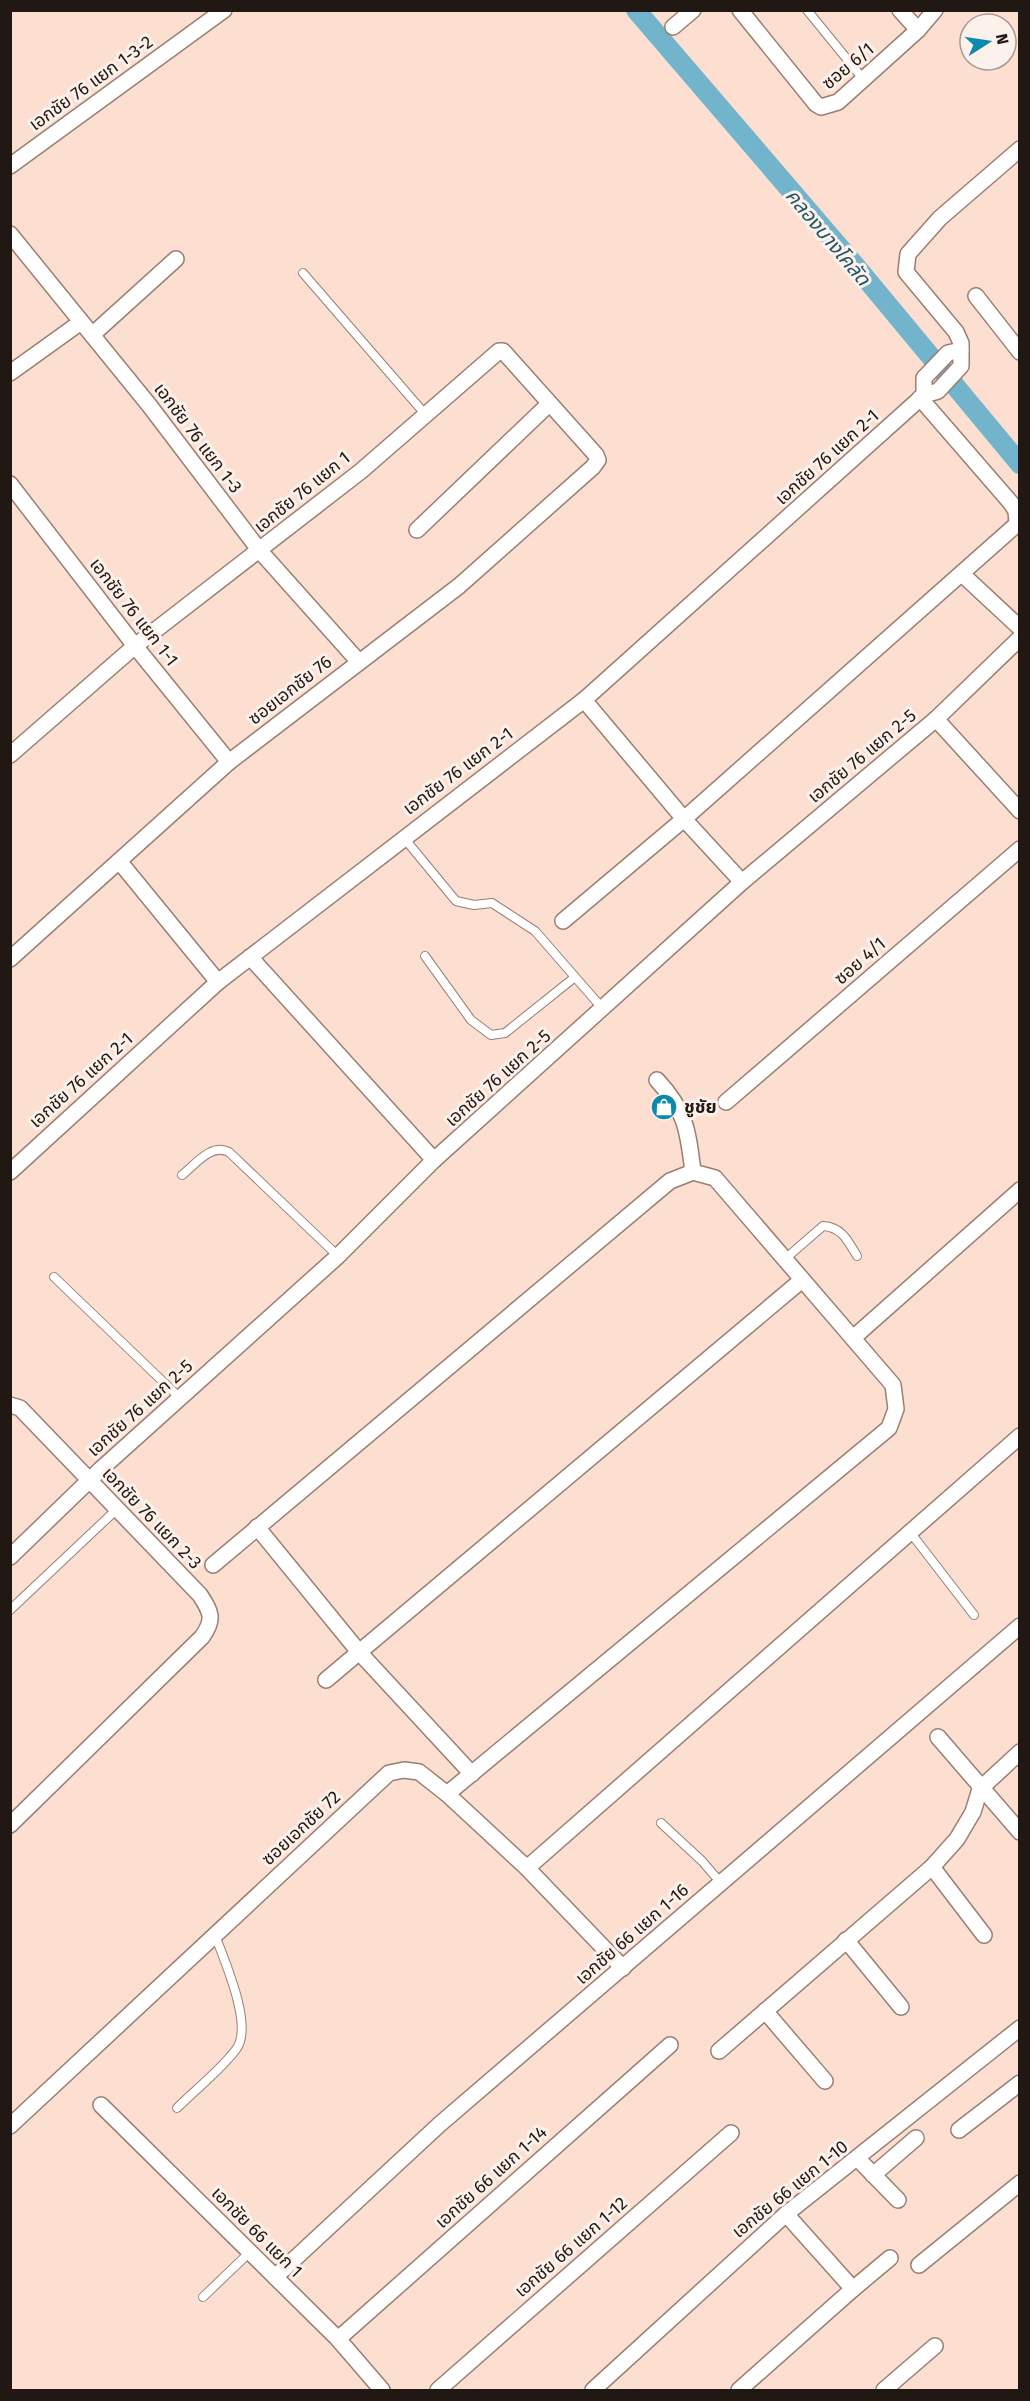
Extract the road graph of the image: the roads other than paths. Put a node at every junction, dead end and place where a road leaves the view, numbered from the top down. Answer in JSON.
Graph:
{"nodes":[{"id":1,"x":224,"y":10,"type":"edge"},
{"id":2,"x":693,"y":10,"type":"edge"},
{"id":3,"x":740,"y":10,"type":"edge"},
{"id":4,"x":807,"y":10,"type":"edge"},
{"id":5,"x":900,"y":10,"type":"edge"},
{"id":6,"x":936,"y":10,"type":"edge"},
{"id":7,"x":673,"y":27,"type":"dead end"},
{"id":8,"x":918,"y":30,"type":"junction"},
{"id":9,"x":864,"y":80,"type":"junction"},
{"id":10,"x":1020,"y":149,"type":"edge"},
{"id":11,"x":10,"y":166,"type":"edge"},
{"id":12,"x":10,"y":234,"type":"edge"},
{"id":13,"x":176,"y":259,"type":"dead end"},
{"id":14,"x":303,"y":273,"type":"dead end"},
{"id":15,"x":976,"y":296,"type":"dead end"},
{"id":16,"x":81,"y":322,"type":"junction"},
{"id":17,"x":92,"y":335,"type":"junction"},
{"id":18,"x":955,"y":351,"type":"junction"},
{"id":19,"x":1020,"y":352,"type":"edge"},
{"id":20,"x":10,"y":373,"type":"edge"},
{"id":21,"x":927,"y":394,"type":"junction"},
{"id":22,"x":549,"y":404,"type":"junction"},
{"id":23,"x":425,"y":414,"type":"junction"},
{"id":24,"x":598,"y":460,"type":"joint"},
{"id":25,"x":10,"y":484,"type":"edge"},
{"id":26,"x":417,"y":530,"type":"dead end"},
{"id":27,"x":260,"y":551,"type":"junction"},
{"id":28,"x":962,"y":574,"type":"junction"},
{"id":29,"x":1020,"y":628,"type":"edge"},
{"id":30,"x":1020,"y":638,"type":"edge"},
{"id":31,"x":135,"y":646,"type":"junction"},
{"id":32,"x":359,"y":662,"type":"junction"},
{"id":33,"x":584,"y":700,"type":"junction"},
{"id":34,"x":936,"y":719,"type":"junction"},
{"id":35,"x":10,"y":755,"type":"edge"},
{"id":36,"x":229,"y":762,"type":"junction"},
{"id":37,"x":1020,"y":811,"type":"edge"},
{"id":38,"x":684,"y":819,"type":"junction"},
{"id":39,"x":404,"y":837,"type":"junction"},
{"id":40,"x":1020,"y":849,"type":"edge"},
{"id":41,"x":119,"y":861,"type":"junction"},
{"id":42,"x":742,"y":882,"type":"junction"},
{"id":43,"x":563,"y":921,"type":"dead end"},
{"id":44,"x":424,"y":956,"type":"dead end"},
{"id":45,"x":250,"y":957,"type":"junction"},
{"id":46,"x":10,"y":959,"type":"edge"},
{"id":47,"x":575,"y":976,"type":"junction"},
{"id":48,"x":218,"y":982,"type":"junction"},
{"id":49,"x":604,"y":1010,"type":"junction"},
{"id":50,"x":657,"y":1080,"type":"dead end"},
{"id":51,"x":726,"y":1102,"type":"dead end"},
{"id":52,"x":434,"y":1160,"type":"junction"},
{"id":53,"x":10,"y":1172,"type":"edge"},
{"id":54,"x":693,"y":1172,"type":"junction"},
{"id":55,"x":182,"y":1175,"type":"dead end"},
{"id":56,"x":1020,"y":1190,"type":"edge"},
{"id":57,"x":338,"y":1256,"type":"junction"},
{"id":58,"x":857,"y":1256,"type":"dead end"},
{"id":59,"x":785,"y":1259,"type":"junction"},
{"id":60,"x":54,"y":1277,"type":"dead end"},
{"id":61,"x":802,"y":1280,"type":"junction"},
{"id":62,"x":853,"y":1338,"type":"junction"},
{"id":63,"x":180,"y":1398,"type":"junction"},
{"id":64,"x":10,"y":1405,"type":"edge"},
{"id":65,"x":1020,"y":1436,"type":"edge"},
{"id":66,"x":88,"y":1481,"type":"junction"},
{"id":67,"x":117,"y":1510,"type":"junction"},
{"id":68,"x":257,"y":1527,"type":"junction"},
{"id":69,"x":910,"y":1532,"type":"junction"},
{"id":70,"x":10,"y":1557,"type":"edge"},
{"id":71,"x":213,"y":1565,"type":"dead end"},
{"id":72,"x":10,"y":1610,"type":"edge"},
{"id":73,"x":974,"y":1615,"type":"dead end"},
{"id":74,"x":1020,"y":1626,"type":"edge"},
{"id":75,"x":359,"y":1652,"type":"junction"},
{"id":76,"x":326,"y":1680,"type":"dead end"},
{"id":77,"x":938,"y":1737,"type":"dead end"},
{"id":78,"x":1020,"y":1752,"type":"edge"},
{"id":79,"x":472,"y":1774,"type":"junction"},
{"id":80,"x":980,"y":1789,"type":"junction"},
{"id":81,"x":447,"y":1794,"type":"junction"},
{"id":82,"x":661,"y":1823,"type":"dead end"},
{"id":83,"x":10,"y":1825,"type":"edge"},
{"id":84,"x":1020,"y":1832,"type":"edge"},
{"id":85,"x":932,"y":1867,"type":"junction"},
{"id":86,"x":527,"y":1869,"type":"junction"},
{"id":87,"x":721,"y":1883,"type":"junction"},
{"id":88,"x":215,"y":1935,"type":"junction"},
{"id":89,"x":984,"y":1935,"type":"dead end"},
{"id":90,"x":846,"y":1940,"type":"junction"},
{"id":91,"x":623,"y":1968,"type":"junction"},
{"id":92,"x":901,"y":2007,"type":"dead end"},
{"id":93,"x":765,"y":2011,"type":"junction"},
{"id":94,"x":1020,"y":2028,"type":"edge"},
{"id":95,"x":670,"y":2044,"type":"dead end"},
{"id":96,"x":719,"y":2051,"type":"dead end"},
{"id":97,"x":825,"y":2080,"type":"dead end"},
{"id":98,"x":1020,"y":2083,"type":"edge"},
{"id":99,"x":101,"y":2105,"type":"dead end"},
{"id":100,"x":177,"y":2108,"type":"dead end"},
{"id":101,"x":10,"y":2126,"type":"edge"},
{"id":102,"x":959,"y":2130,"type":"dead end"},
{"id":103,"x":731,"y":2133,"type":"dead end"},
{"id":104,"x":916,"y":2138,"type":"dead end"},
{"id":105,"x":858,"y":2159,"type":"junction"},
{"id":106,"x":873,"y":2175,"type":"junction"},
{"id":107,"x":1020,"y":2184,"type":"edge"},
{"id":108,"x":898,"y":2200,"type":"dead end"},
{"id":109,"x":786,"y":2214,"type":"junction"},
{"id":110,"x":250,"y":2252,"type":"junction"},
{"id":111,"x":890,"y":2258,"type":"dead end"},
{"id":112,"x":919,"y":2265,"type":"dead end"},
{"id":113,"x":275,"y":2277,"type":"junction"},
{"id":114,"x":853,"y":2289,"type":"junction"},
{"id":115,"x":203,"y":2297,"type":"dead end"},
{"id":116,"x":338,"y":2339,"type":"junction"},
{"id":117,"x":935,"y":2346,"type":"dead end"},
{"id":118,"x":382,"y":2391,"type":"edge"},
{"id":119,"x":438,"y":2391,"type":"edge"},
{"id":120,"x":593,"y":2391,"type":"edge"},
{"id":121,"x":739,"y":2391,"type":"edge"},
{"id":122,"x":884,"y":2391,"type":"edge"}],
"edges":[{"from":1,"to":11,"type":"street","name":"เอกชัย 76 แยก 1-3-2"},
{"from":2,"to":7,"type":"street"},
{"from":3,"to":9,"type":"street","name":"ซอย 6/1"},
{"from":4,"to":9,"type":"lane"},
{"from":5,"to":8,"type":"street"},
{"from":6,"to":8,"type":"street","name":"ซอย 6/1"},
{"from":8,"to":9,"type":"street","name":"ซอย 6/1"},
{"from":10,"to":18,"type":"street"},
{"from":12,"to":16,"type":"street","name":"เอกชัย 76 แยก 1-3"},
{"from":13,"to":17,"type":"street"},
{"from":14,"to":23,"type":"lane"},
{"from":15,"to":19,"type":"street"},
{"from":16,"to":17,"type":"street","name":"เอกชัย 76 แยก 1-3"},
{"from":16,"to":20,"type":"street"},
{"from":17,"to":27,"type":"street","name":"เอกชัย 76 แยก 1-3"},
{"from":18,"to":21,"type":"street"},
{"from":18,"to":21,"type":"street","name":"เอกชัย 76 แยก 2-1"},
{"from":21,"to":28,"type":"street"},
{"from":21,"to":33,"type":"street","name":"เอกชัย 76 แยก 2-1"},
{"from":22,"to":23,"type":"street","name":"เอกชัย 76 แยก 1"},
{"from":22,"to":24,"type":"street","name":"เอกชัย 76 แยก 1"},
{"from":22,"to":26,"type":"street"},
{"from":23,"to":27,"type":"street","name":"เอกชัย 76 แยก 1"},
{"from":24,"to":32,"type":"street","name":"ซอยเอกชัย 76"},
{"from":25,"to":31,"type":"street","name":"เอกชัย 76 แยก 1-1"},
{"from":27,"to":31,"type":"street","name":"เอกชัย 76 แยก 1"},
{"from":27,"to":32,"type":"street","name":"เอกชัย 76 แยก 1-3"},
{"from":28,"to":29,"type":"street"},
{"from":28,"to":38,"type":"street"},
{"from":30,"to":34,"type":"street","name":"เอกชัย 76 แยก 2-5"},
{"from":31,"to":35,"type":"street","name":"เอกชัย 76 แยก 1"},
{"from":31,"to":36,"type":"street","name":"เอกชัย 76 แยก 1-1"},
{"from":32,"to":36,"type":"street","name":"ซอยเอกชัย 76"},
{"from":33,"to":38,"type":"street"},
{"from":33,"to":39,"type":"street","name":"เอกชัย 76 แยก 2-1"},
{"from":34,"to":37,"type":"street"},
{"from":34,"to":42,"type":"street","name":"เอกชัย 76 แยก 2-5"},
{"from":36,"to":41,"type":"street","name":"ซอยเอกชัย 76"},
{"from":38,"to":42,"type":"street"},
{"from":38,"to":43,"type":"street"},
{"from":39,"to":45,"type":"street","name":"เอกชัย 76 แยก 2-1"},
{"from":39,"to":47,"type":"lane"},
{"from":40,"to":51,"type":"street","name":"ซอย 4/1"},
{"from":41,"to":46,"type":"street","name":"ซอยเอกชัย 76"},
{"from":41,"to":48,"type":"street"},
{"from":42,"to":49,"type":"street","name":"เอกชัย 76 แยก 2-5"},
{"from":44,"to":47,"type":"lane"},
{"from":45,"to":48,"type":"street","name":"เอกชัย 76 แยก 2-1"},
{"from":45,"to":52,"type":"street"},
{"from":47,"to":49,"type":"lane"},
{"from":48,"to":53,"type":"street","name":"เอกชัย 76 แยก 2-1"},
{"from":49,"to":52,"type":"street","name":"เอกชัย 76 แยก 2-5"},
{"from":50,"to":54,"type":"street"},
{"from":52,"to":57,"type":"street","name":"เอกชัย 76 แยก 2-5"},
{"from":54,"to":59,"type":"street"},
{"from":54,"to":68,"type":"street"},
{"from":55,"to":57,"type":"lane"},
{"from":56,"to":62,"type":"street"},
{"from":57,"to":63,"type":"street","name":"เอกชัย 76 แยก 2-5"},
{"from":58,"to":59,"type":"lane"},
{"from":59,"to":61,"type":"street"},
{"from":60,"to":63,"type":"lane"},
{"from":61,"to":62,"type":"street"},
{"from":61,"to":75,"type":"street"},
{"from":62,"to":79,"type":"street"},
{"from":63,"to":66,"type":"street","name":"เอกชัย 76 แยก 2-5"},
{"from":64,"to":66,"type":"street","name":"เอกชัย 76 แยก 2-3"},
{"from":65,"to":69,"type":"street"},
{"from":66,"to":67,"type":"street","name":"เอกชัย 76 แยก 2-3"},
{"from":66,"to":70,"type":"street","name":"เอกชัย 76 แยก 2-5"},
{"from":67,"to":72,"type":"lane"},
{"from":67,"to":83,"type":"street","name":"เอกชัย 76 แยก 2-3"},
{"from":68,"to":71,"type":"street"},
{"from":68,"to":75,"type":"street"},
{"from":69,"to":73,"type":"lane"},
{"from":69,"to":86,"type":"street"},
{"from":74,"to":87,"type":"street","name":"เอกชัย 66 แยก 1-16"},
{"from":75,"to":76,"type":"street"},
{"from":75,"to":79,"type":"street"},
{"from":77,"to":80,"type":"street"},
{"from":78,"to":80,"type":"street"},
{"from":79,"to":81,"type":"street"},
{"from":80,"to":84,"type":"street"},
{"from":80,"to":85,"type":"street"},
{"from":81,"to":86,"type":"street","name":"ซอยเอกชัย 72"},
{"from":81,"to":88,"type":"street","name":"ซอยเอกชัย 72"},
{"from":82,"to":87,"type":"lane"},
{"from":85,"to":89,"type":"street"},
{"from":85,"to":90,"type":"street"},
{"from":86,"to":91,"type":"street","name":"ซอยเอกชัย 72"},
{"from":87,"to":91,"type":"street","name":"เอกชัย 66 แยก 1-16"},
{"from":88,"to":100,"type":"lane"},
{"from":88,"to":101,"type":"street","name":"ซอยเอกชัย 72"},
{"from":90,"to":92,"type":"street"},
{"from":90,"to":93,"type":"street"},
{"from":91,"to":113,"type":"street","name":"เอกชัย 66 แยก 1-16"},
{"from":93,"to":96,"type":"street"},
{"from":93,"to":97,"type":"street"},
{"from":94,"to":105,"type":"street","name":"เอกชัย 66 แยก 1-10"},
{"from":95,"to":116,"type":"street","name":"เอกชัย 66 แยก 1-14"},
{"from":98,"to":102,"type":"street"},
{"from":99,"to":110,"type":"street","name":"เอกชัย 66 แยก 1"},
{"from":103,"to":119,"type":"street","name":"เอกชัย 66 แยก 1-12"},
{"from":104,"to":106,"type":"street"},
{"from":105,"to":106,"type":"street"},
{"from":105,"to":109,"type":"street","name":"เอกชัย 66 แยก 1-10"},
{"from":106,"to":108,"type":"street"},
{"from":107,"to":112,"type":"street"},
{"from":109,"to":114,"type":"street"},
{"from":109,"to":120,"type":"street","name":"เอกชัย 66 แยก 1-10"},
{"from":110,"to":113,"type":"street","name":"เอกชัย 66 แยก 1"},
{"from":110,"to":115,"type":"lane"},
{"from":111,"to":114,"type":"street"},
{"from":113,"to":116,"type":"street","name":"เอกชัย 66 แยก 1"},
{"from":114,"to":121,"type":"street"},
{"from":116,"to":118,"type":"street","name":"เอกชัย 66 แยก 1"},
{"from":117,"to":122,"type":"street"}]}
